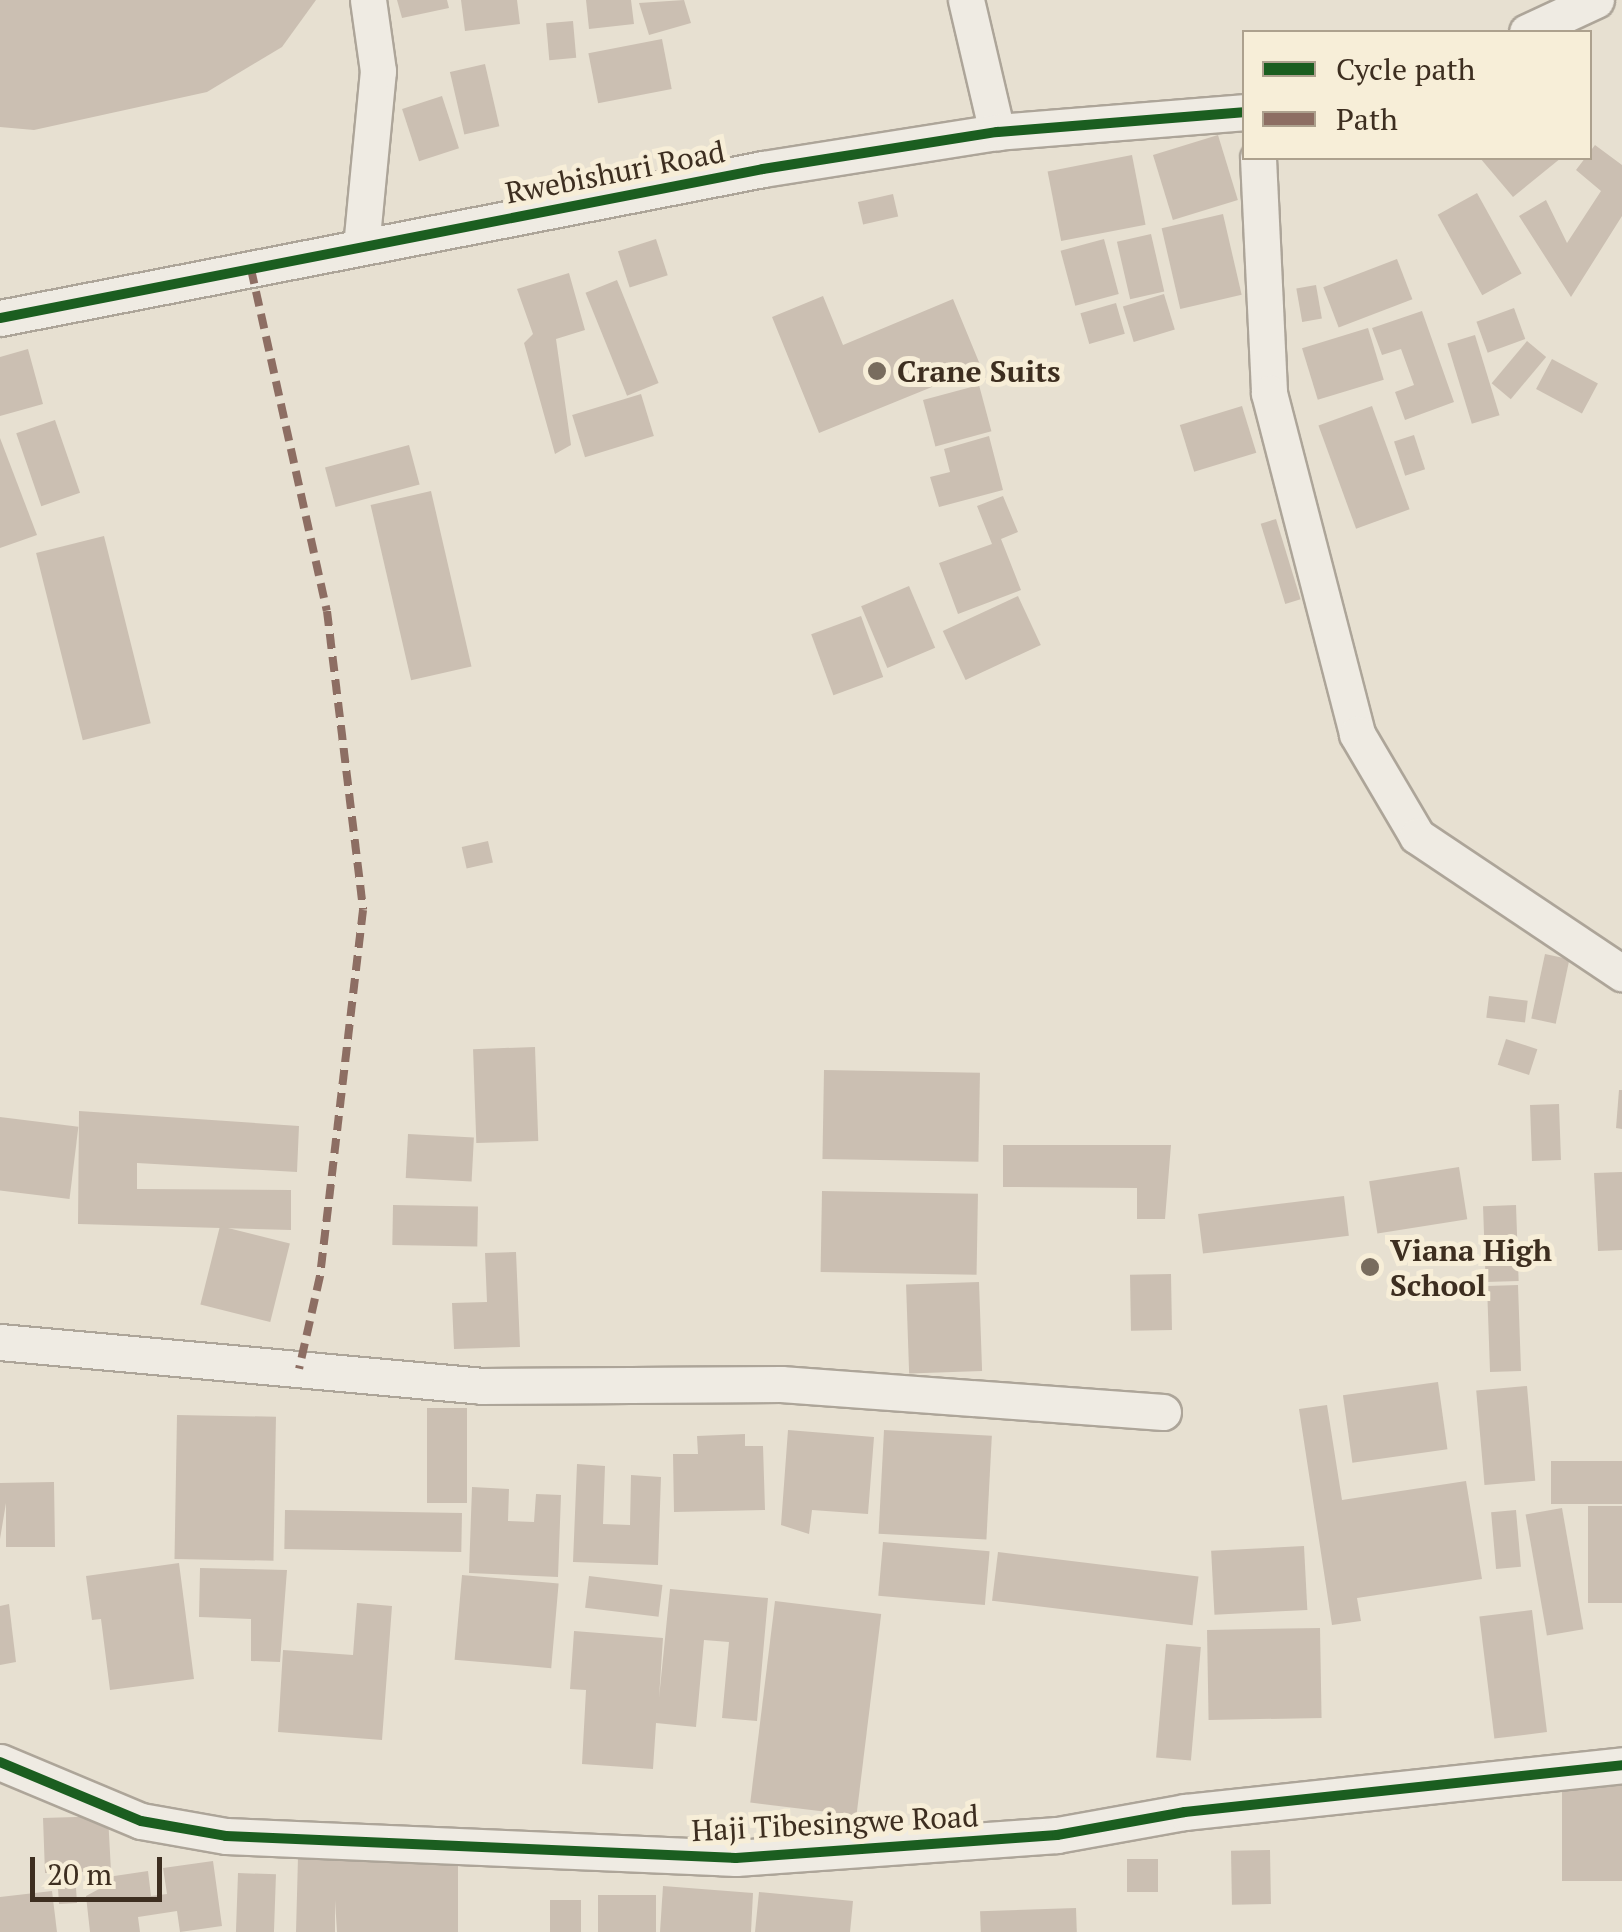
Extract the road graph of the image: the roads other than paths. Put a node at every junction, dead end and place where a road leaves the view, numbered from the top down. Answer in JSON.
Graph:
{"nodes":[{"id":1,"x":368,"y":0,"type":"edge"},
{"id":2,"x":966,"y":0,"type":"edge"},
{"id":3,"x":1596,"y":0,"type":"edge"},
{"id":4,"x":1531,"y":30,"type":"edge"},
{"id":5,"x":1242,"y":112,"type":"edge"},
{"id":6,"x":997,"y":132,"type":"junction"},
{"id":7,"x":1258,"y":160,"type":"edge"},
{"id":8,"x":362,"y":247,"type":"junction"},
{"id":9,"x":0,"y":318,"type":"edge"},
{"id":10,"x":1622,"y":973,"type":"edge"},
{"id":11,"x":0,"y":1342,"type":"edge"},
{"id":12,"x":1163,"y":1412,"type":"dead end"},
{"id":13,"x":0,"y":1762,"type":"edge"},
{"id":14,"x":1622,"y":1766,"type":"edge"}],
"edges":[{"from":1,"to":8,"type":"street"},
{"from":2,"to":6,"type":"street"},
{"from":3,"to":4,"type":"street"},
{"from":5,"to":6,"type":"street","name":"Rwebishuri Road"},
{"from":6,"to":8,"type":"street","name":"Rwebishuri Road"},
{"from":7,"to":10,"type":"street"},
{"from":8,"to":9,"type":"street","name":"Rwebishuri Road"},
{"from":11,"to":12,"type":"street"},
{"from":13,"to":14,"type":"street","name":"Haji Tibesingwe Road"}]}
